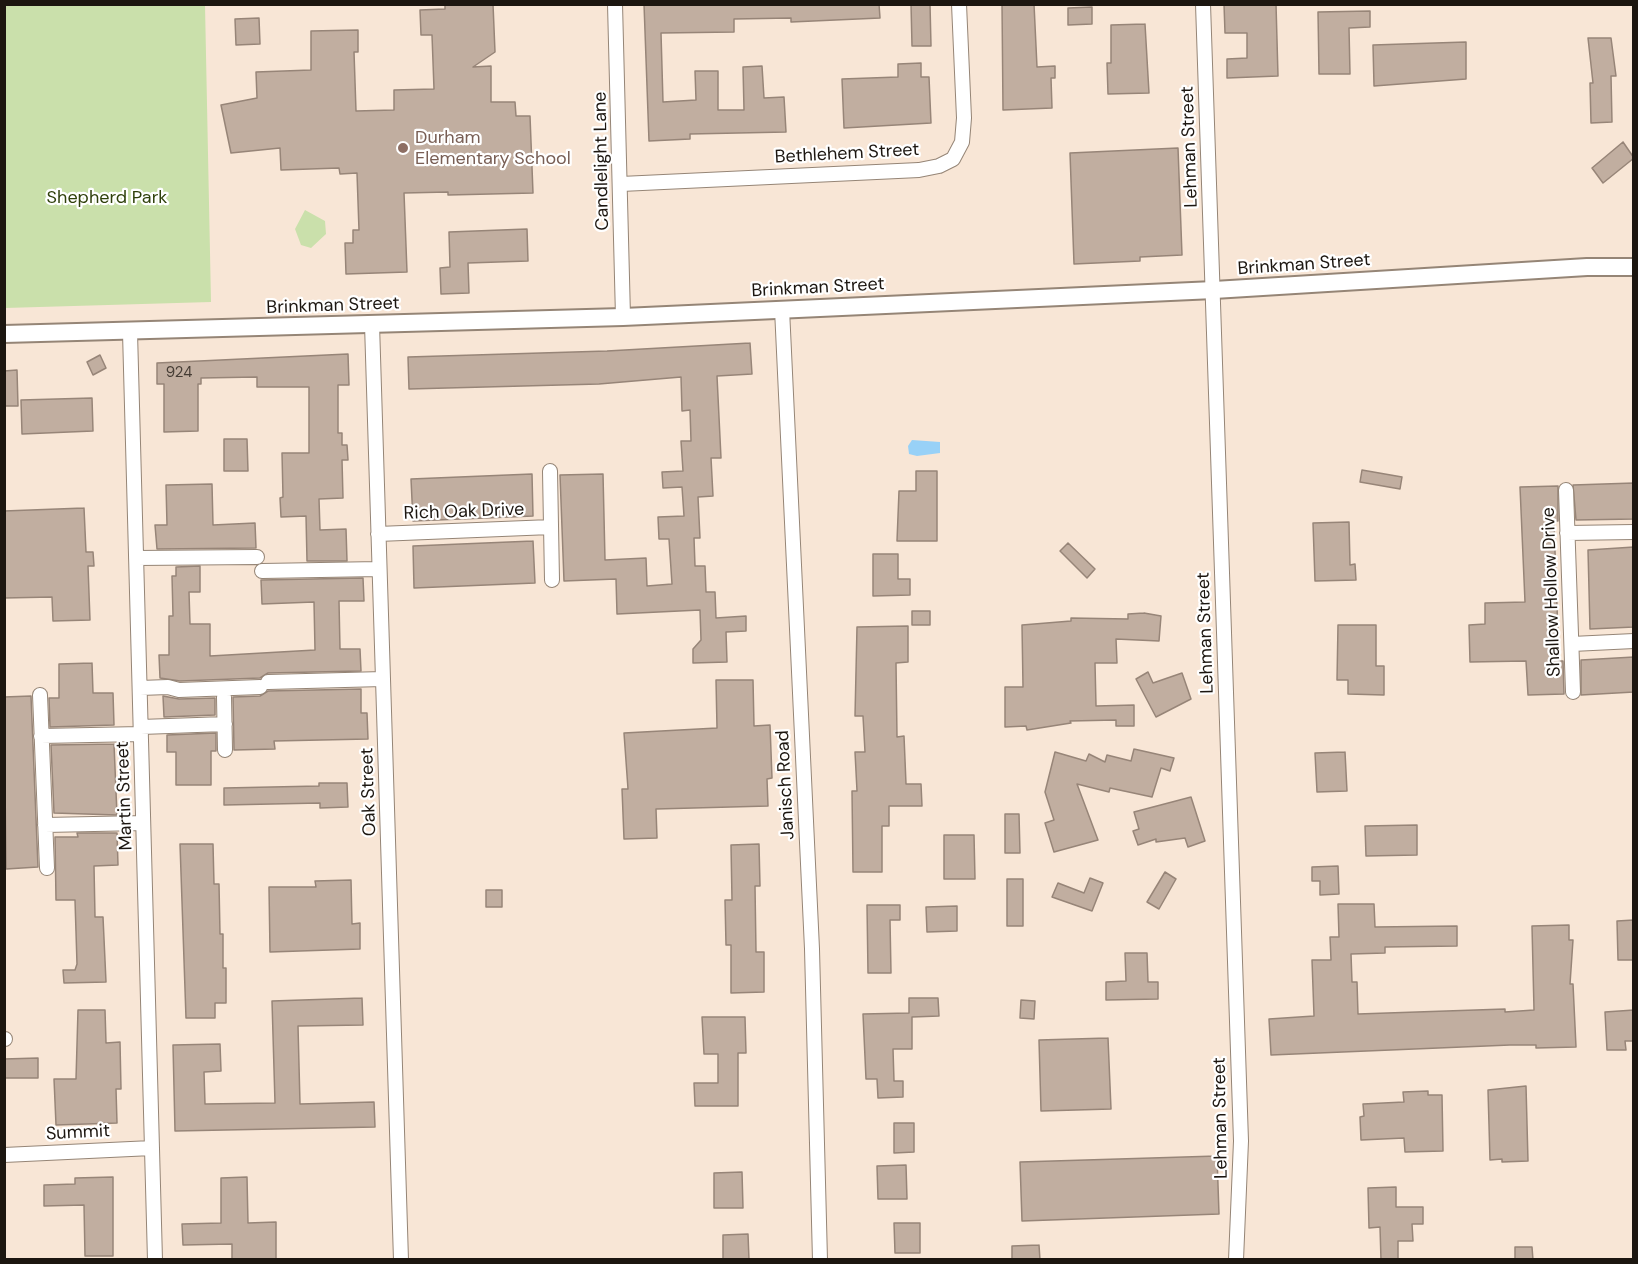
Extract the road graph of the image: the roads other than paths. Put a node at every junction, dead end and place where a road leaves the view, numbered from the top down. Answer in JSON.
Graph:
{"nodes":[{"id":1,"x":615,"y":4,"type":"edge"},
{"id":2,"x":959,"y":4,"type":"edge"},
{"id":3,"x":1203,"y":4,"type":"edge"},
{"id":4,"x":621,"y":184,"type":"junction"},
{"id":5,"x":1634,"y":267,"type":"edge"},
{"id":6,"x":1214,"y":290,"type":"junction"},
{"id":7,"x":782,"y":309,"type":"junction"},
{"id":8,"x":623,"y":317,"type":"junction"},
{"id":9,"x":372,"y":324,"type":"junction"},
{"id":10,"x":130,"y":332,"type":"junction"},
{"id":11,"x":4,"y":334,"type":"edge"},
{"id":12,"x":550,"y":471,"type":"dead end"},
{"id":13,"x":1566,"y":490,"type":"dead end"},
{"id":14,"x":551,"y":527,"type":"junction"},
{"id":15,"x":1634,"y":532,"type":"edge"},
{"id":16,"x":1567,"y":533,"type":"junction"},
{"id":17,"x":378,"y":534,"type":"junction"},
{"id":18,"x":257,"y":557,"type":"dead end"},
{"id":19,"x":136,"y":558,"type":"junction"},
{"id":20,"x":379,"y":569,"type":"junction"},
{"id":21,"x":262,"y":571,"type":"dead end"},
{"id":22,"x":552,"y":580,"type":"dead end"},
{"id":23,"x":1634,"y":641,"type":"edge"},
{"id":24,"x":1572,"y":644,"type":"junction"},
{"id":25,"x":383,"y":679,"type":"junction"},
{"id":26,"x":140,"y":688,"type":"junction"},
{"id":27,"x":1574,"y":692,"type":"dead end"},
{"id":28,"x":40,"y":695,"type":"dead end"},
{"id":29,"x":224,"y":697,"type":"dead end"},
{"id":30,"x":225,"y":724,"type":"junction"},
{"id":31,"x":141,"y":730,"type":"junction"},
{"id":32,"x":41,"y":736,"type":"junction"},
{"id":33,"x":225,"y":750,"type":"dead end"},
{"id":34,"x":143,"y":823,"type":"junction"},
{"id":35,"x":45,"y":825,"type":"junction"},
{"id":36,"x":47,"y":868,"type":"dead end"},
{"id":37,"x":152,"y":1148,"type":"junction"},
{"id":38,"x":4,"y":1155,"type":"edge"},
{"id":39,"x":155,"y":1260,"type":"edge"},
{"id":40,"x":401,"y":1260,"type":"edge"},
{"id":41,"x":820,"y":1260,"type":"edge"},
{"id":42,"x":1236,"y":1260,"type":"edge"}],
"edges":[{"from":1,"to":4,"type":"street","name":"Candlelight Lane"},
{"from":2,"to":4,"type":"street","name":"Bethlehem Street"},
{"from":3,"to":6,"type":"street","name":"Lehman Street"},
{"from":4,"to":8,"type":"street","name":"Candlelight Lane"},
{"from":5,"to":6,"type":"street","name":"Brinkman Street"},
{"from":6,"to":7,"type":"street","name":"Brinkman Street"},
{"from":6,"to":42,"type":"street","name":"Lehman Street"},
{"from":7,"to":8,"type":"street","name":"Brinkman Street"},
{"from":7,"to":41,"type":"street","name":"Janisch Road"},
{"from":8,"to":9,"type":"street","name":"Brinkman Street"},
{"from":9,"to":10,"type":"street","name":"Brinkman Street"},
{"from":9,"to":17,"type":"street","name":"Oak Street"},
{"from":10,"to":11,"type":"street","name":"Brinkman Street"},
{"from":10,"to":19,"type":"street","name":"Martin Street"},
{"from":12,"to":14,"type":"street"},
{"from":13,"to":16,"type":"street","name":"Shallow Hollow Drive"},
{"from":14,"to":17,"type":"street","name":"Rich Oak Drive"},
{"from":14,"to":22,"type":"street"},
{"from":15,"to":16,"type":"street"},
{"from":16,"to":24,"type":"street","name":"Shallow Hollow Drive"},
{"from":17,"to":20,"type":"street","name":"Oak Street"},
{"from":18,"to":19,"type":"street"},
{"from":19,"to":26,"type":"street","name":"Martin Street"},
{"from":20,"to":21,"type":"street"},
{"from":20,"to":25,"type":"street","name":"Oak Street"},
{"from":23,"to":24,"type":"street"},
{"from":24,"to":27,"type":"street","name":"Shallow Hollow Drive"},
{"from":25,"to":26,"type":"street"},
{"from":25,"to":40,"type":"street","name":"Oak Street"},
{"from":26,"to":31,"type":"street","name":"Martin Street"},
{"from":28,"to":32,"type":"street"},
{"from":29,"to":30,"type":"street"},
{"from":30,"to":31,"type":"street"},
{"from":30,"to":33,"type":"street"},
{"from":31,"to":32,"type":"street"},
{"from":31,"to":34,"type":"street","name":"Martin Street"},
{"from":32,"to":35,"type":"street"},
{"from":34,"to":35,"type":"street"},
{"from":34,"to":37,"type":"street","name":"Martin Street"},
{"from":35,"to":36,"type":"street"},
{"from":37,"to":38,"type":"street","name":"Summit"},
{"from":37,"to":39,"type":"street","name":"Martin Street"}]}
